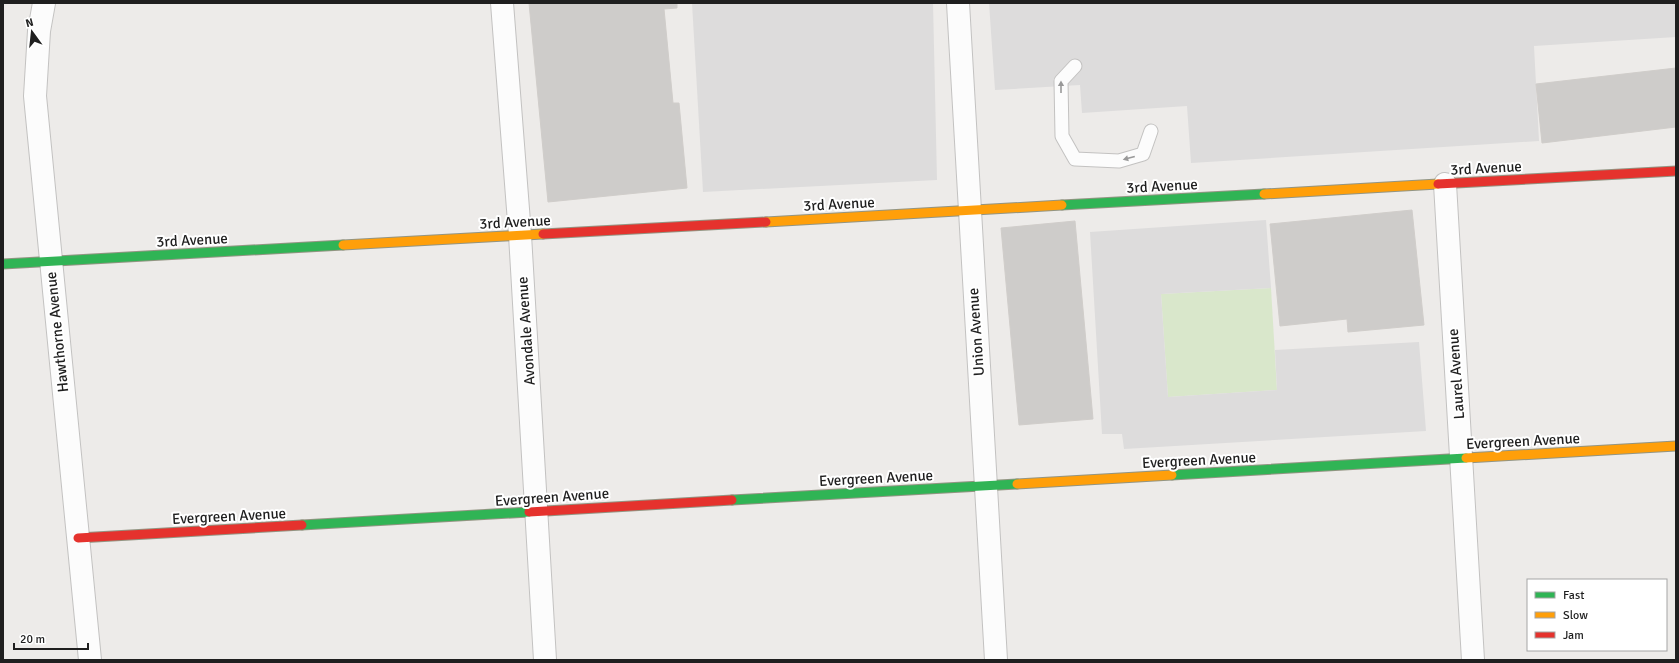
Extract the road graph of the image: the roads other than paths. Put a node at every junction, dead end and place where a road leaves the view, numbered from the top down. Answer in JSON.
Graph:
{"nodes":[{"id":1,"x":44,"y":3,"type":"edge"},
{"id":2,"x":502,"y":3,"type":"edge"},
{"id":3,"x":958,"y":3,"type":"edge"},
{"id":4,"x":1075,"y":66,"type":"dead end"},
{"id":5,"x":1152,"y":131,"type":"dead end"},
{"id":6,"x":1676,"y":171,"type":"edge"},
{"id":7,"x":1445,"y":184,"type":"junction"},
{"id":8,"x":969,"y":211,"type":"junction"},
{"id":9,"x":520,"y":236,"type":"junction"},
{"id":10,"x":50,"y":262,"type":"junction"},
{"id":11,"x":3,"y":264,"type":"edge"},
{"id":12,"x":1676,"y":446,"type":"edge"},
{"id":13,"x":1462,"y":459,"type":"junction"},
{"id":14,"x":986,"y":486,"type":"junction"},
{"id":15,"x":537,"y":512,"type":"junction"},
{"id":16,"x":78,"y":538,"type":"junction"},
{"id":17,"x":90,"y":660,"type":"edge"},
{"id":18,"x":545,"y":660,"type":"edge"},
{"id":19,"x":996,"y":660,"type":"edge"},
{"id":20,"x":1473,"y":660,"type":"edge"}],
"edges":[{"from":1,"to":10,"type":"street","name":"Hawthorne Avenue"},
{"from":2,"to":9,"type":"street","name":"Avondale Avenue"},
{"from":3,"to":8,"type":"street","name":"Union Avenue"},
{"from":5,"to":4,"type":"lane","one_way":true},
{"from":6,"to":7,"type":"street","name":"3rd Avenue"},
{"from":7,"to":8,"type":"street","name":"3rd Avenue"},
{"from":7,"to":13,"type":"street","name":"Laurel Avenue"},
{"from":8,"to":9,"type":"street","name":"3rd Avenue"},
{"from":8,"to":14,"type":"street","name":"Union Avenue"},
{"from":9,"to":10,"type":"street","name":"3rd Avenue"},
{"from":9,"to":15,"type":"street","name":"Avondale Avenue"},
{"from":10,"to":11,"type":"street","name":"3rd Avenue"},
{"from":10,"to":16,"type":"street","name":"Hawthorne Avenue"},
{"from":12,"to":13,"type":"street","name":"Evergreen Avenue"},
{"from":13,"to":14,"type":"street","name":"Evergreen Avenue"},
{"from":13,"to":20,"type":"street","name":"Laurel Avenue"},
{"from":14,"to":15,"type":"street","name":"Evergreen Avenue"},
{"from":14,"to":19,"type":"street","name":"Union Avenue"},
{"from":15,"to":16,"type":"street","name":"Evergreen Avenue"},
{"from":15,"to":18,"type":"street","name":"Avondale Avenue"},
{"from":16,"to":17,"type":"street","name":"Hawthorne Avenue"}]}
